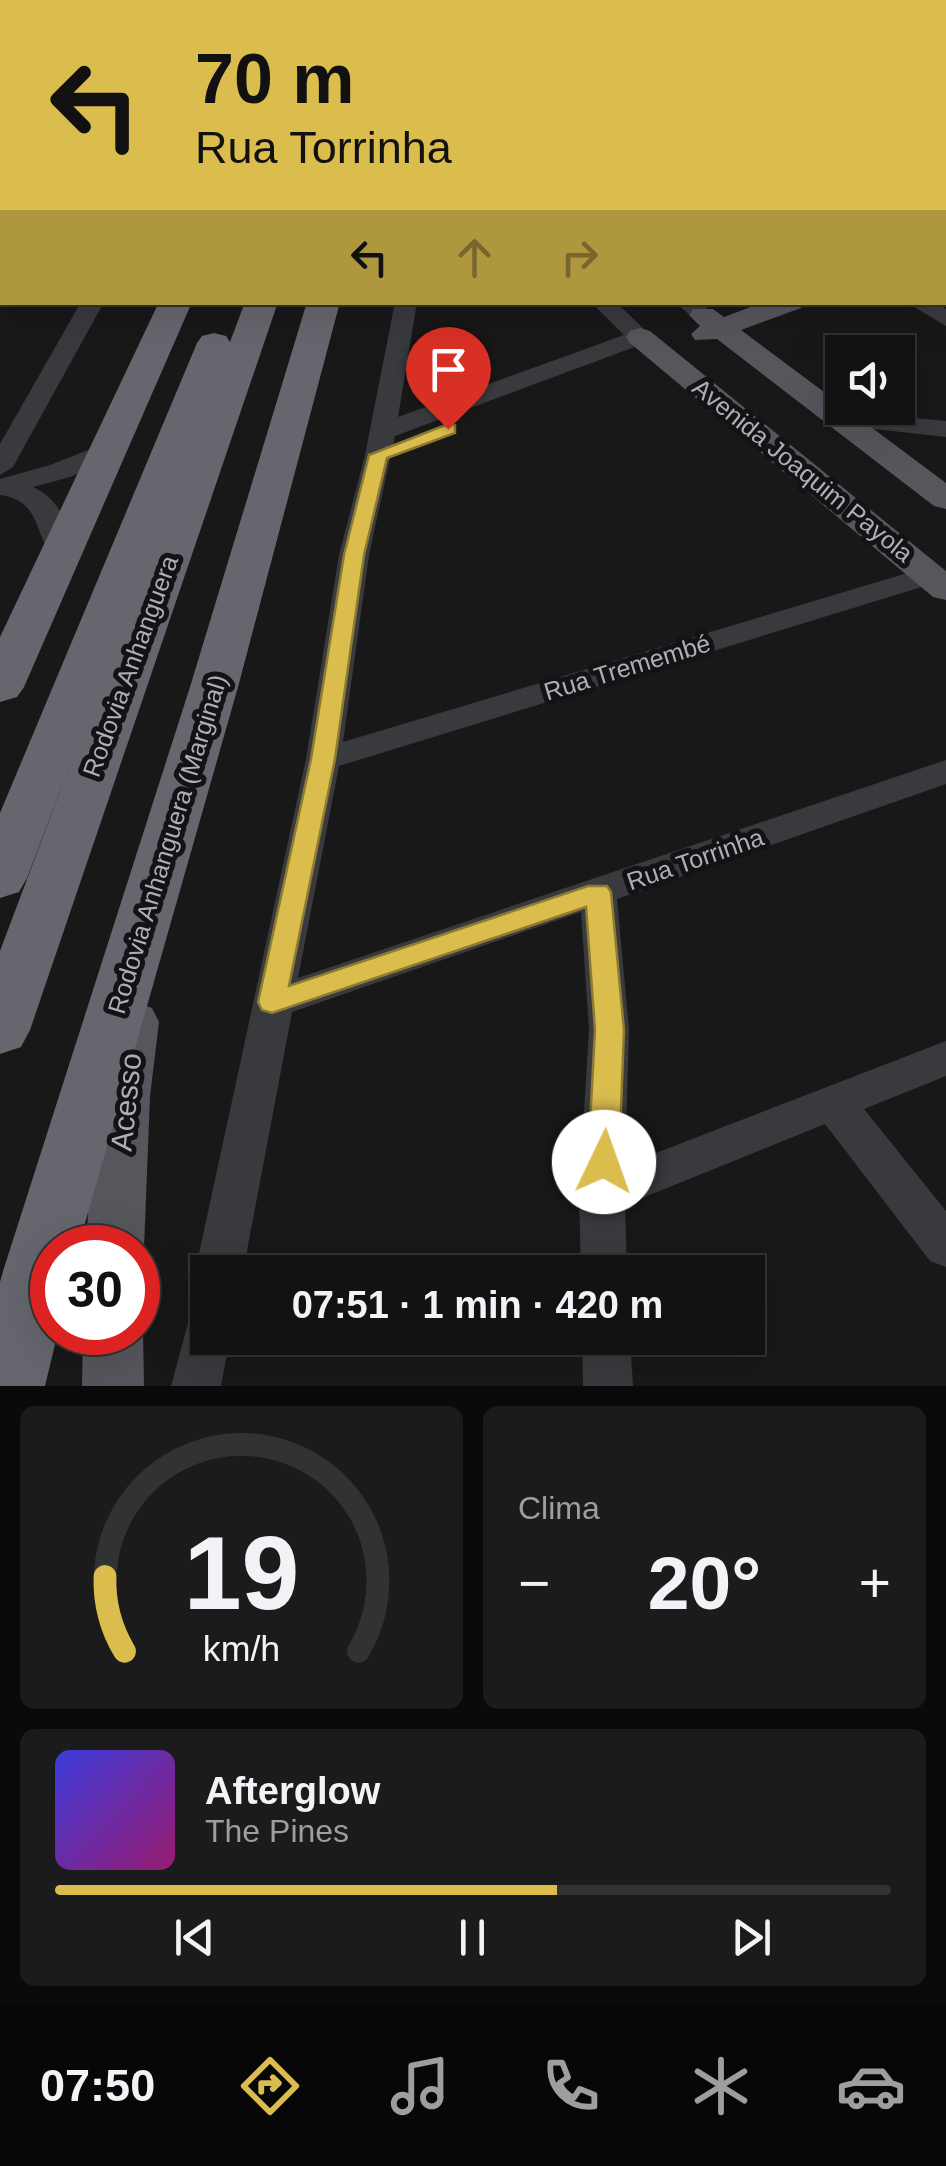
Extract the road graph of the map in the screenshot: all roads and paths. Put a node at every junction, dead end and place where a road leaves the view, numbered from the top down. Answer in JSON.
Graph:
{"nodes":[{"id":1,"x":92,"y":305,"type":"edge"},
{"id":2,"x":175,"y":305,"type":"edge"},
{"id":3,"x":229,"y":305,"type":"edge"},
{"id":4,"x":261,"y":305,"type":"edge"},
{"id":5,"x":323,"y":305,"type":"edge"},
{"id":6,"x":405,"y":305,"type":"edge"},
{"id":7,"x":605,"y":305,"type":"edge"},
{"id":8,"x":768,"y":305,"type":"edge"},
{"id":9,"x":713,"y":312,"type":"edge"},
{"id":10,"x":650,"y":344,"type":"junction"},
{"id":11,"x":825,"y":406,"type":"edge"},
{"id":12,"x":848,"y":425,"type":"edge"},
{"id":13,"x":902,"y":425,"type":"edge"},
{"id":14,"x":944,"y":429,"type":"edge"},
{"id":15,"x":380,"y":443,"type":"junction"},
{"id":16,"x":106,"y":451,"type":"junction"},
{"id":17,"x":895,"y":461,"type":"junction"},
{"id":18,"x":2,"y":480,"type":"edge"},
{"id":19,"x":946,"y":499,"type":"edge"},
{"id":20,"x":61,"y":551,"type":"junction"},
{"id":21,"x":938,"y":582,"type":"edge"},
{"id":22,"x":0,"y":687,"type":"edge"},
{"id":23,"x":323,"y":759,"type":"junction"},
{"id":24,"x":946,"y":772,"type":"edge"},
{"id":25,"x":0,"y":878,"type":"edge"},
{"id":26,"x":598,"y":892,"type":"junction"},
{"id":27,"x":151,"y":898,"type":"junction"},
{"id":28,"x":272,"y":1002,"type":"junction"},
{"id":29,"x":0,"y":1030,"type":"edge"},
{"id":30,"x":946,"y":1058,"type":"edge"},
{"id":31,"x":835,"y":1105,"type":"junction"},
{"id":32,"x":602,"y":1194,"type":"junction"},
{"id":33,"x":116,"y":1225,"type":"edge"},
{"id":34,"x":946,"y":1246,"type":"edge"},
{"id":35,"x":221,"y":1255,"type":"edge"},
{"id":36,"x":604,"y":1255,"type":"edge"},
{"id":37,"x":112,"y":1355,"type":"edge"},
{"id":38,"x":202,"y":1355,"type":"edge"},
{"id":39,"x":607,"y":1355,"type":"edge"},
{"id":40,"x":9,"y":1386,"type":"edge"},
{"id":41,"x":113,"y":1386,"type":"edge"},
{"id":42,"x":196,"y":1386,"type":"edge"},
{"id":43,"x":608,"y":1386,"type":"edge"}],
"edges":[{"from":1,"to":18,"type":"street"},
{"from":2,"to":16,"type":"highway"},
{"from":3,"to":25,"type":"highway","name":"Rodovia Anhanguera"},
{"from":4,"to":29,"type":"highway","name":"Rodovia Anhanguera"},
{"from":5,"to":27,"type":"highway","name":"Rodovia Anhanguera (Marginal)"},
{"from":6,"to":15,"type":"street"},
{"from":7,"to":10,"type":"street"},
{"from":8,"to":9,"type":"main road"},
{"from":9,"to":10,"type":"main road"},
{"from":9,"to":11,"type":"main road"},
{"from":10,"to":15,"type":"street"},
{"from":10,"to":21,"type":"main road","name":"Avenida Joaquim Payola"},
{"from":12,"to":17,"type":"main road"},
{"from":13,"to":14,"type":"street"},
{"from":14,"to":17,"type":"street"},
{"from":15,"to":23,"type":"street"},
{"from":16,"to":18,"type":"street"},
{"from":16,"to":20,"type":"highway"},
{"from":17,"to":19,"type":"main road"},
{"from":18,"to":20,"type":"street"},
{"from":20,"to":22,"type":"highway"},
{"from":21,"to":23,"type":"street","name":"Rua Tremembé"},
{"from":23,"to":28,"type":"street"},
{"from":24,"to":26,"type":"street","name":"Rua Torrinha"},
{"from":26,"to":28,"type":"street","name":"Rua Torrinha"},
{"from":26,"to":32,"type":"street"},
{"from":27,"to":33,"type":"main road","name":"Acesso"},
{"from":27,"to":40,"type":"highway","name":"Rodovia Anhanguera (Marginal)"},
{"from":28,"to":35,"type":"street"},
{"from":30,"to":31,"type":"street"},
{"from":31,"to":32,"type":"street"},
{"from":31,"to":34,"type":"street"},
{"from":32,"to":36,"type":"street"},
{"from":37,"to":41,"type":"main road"},
{"from":38,"to":42,"type":"street"},
{"from":39,"to":43,"type":"street"}]}
